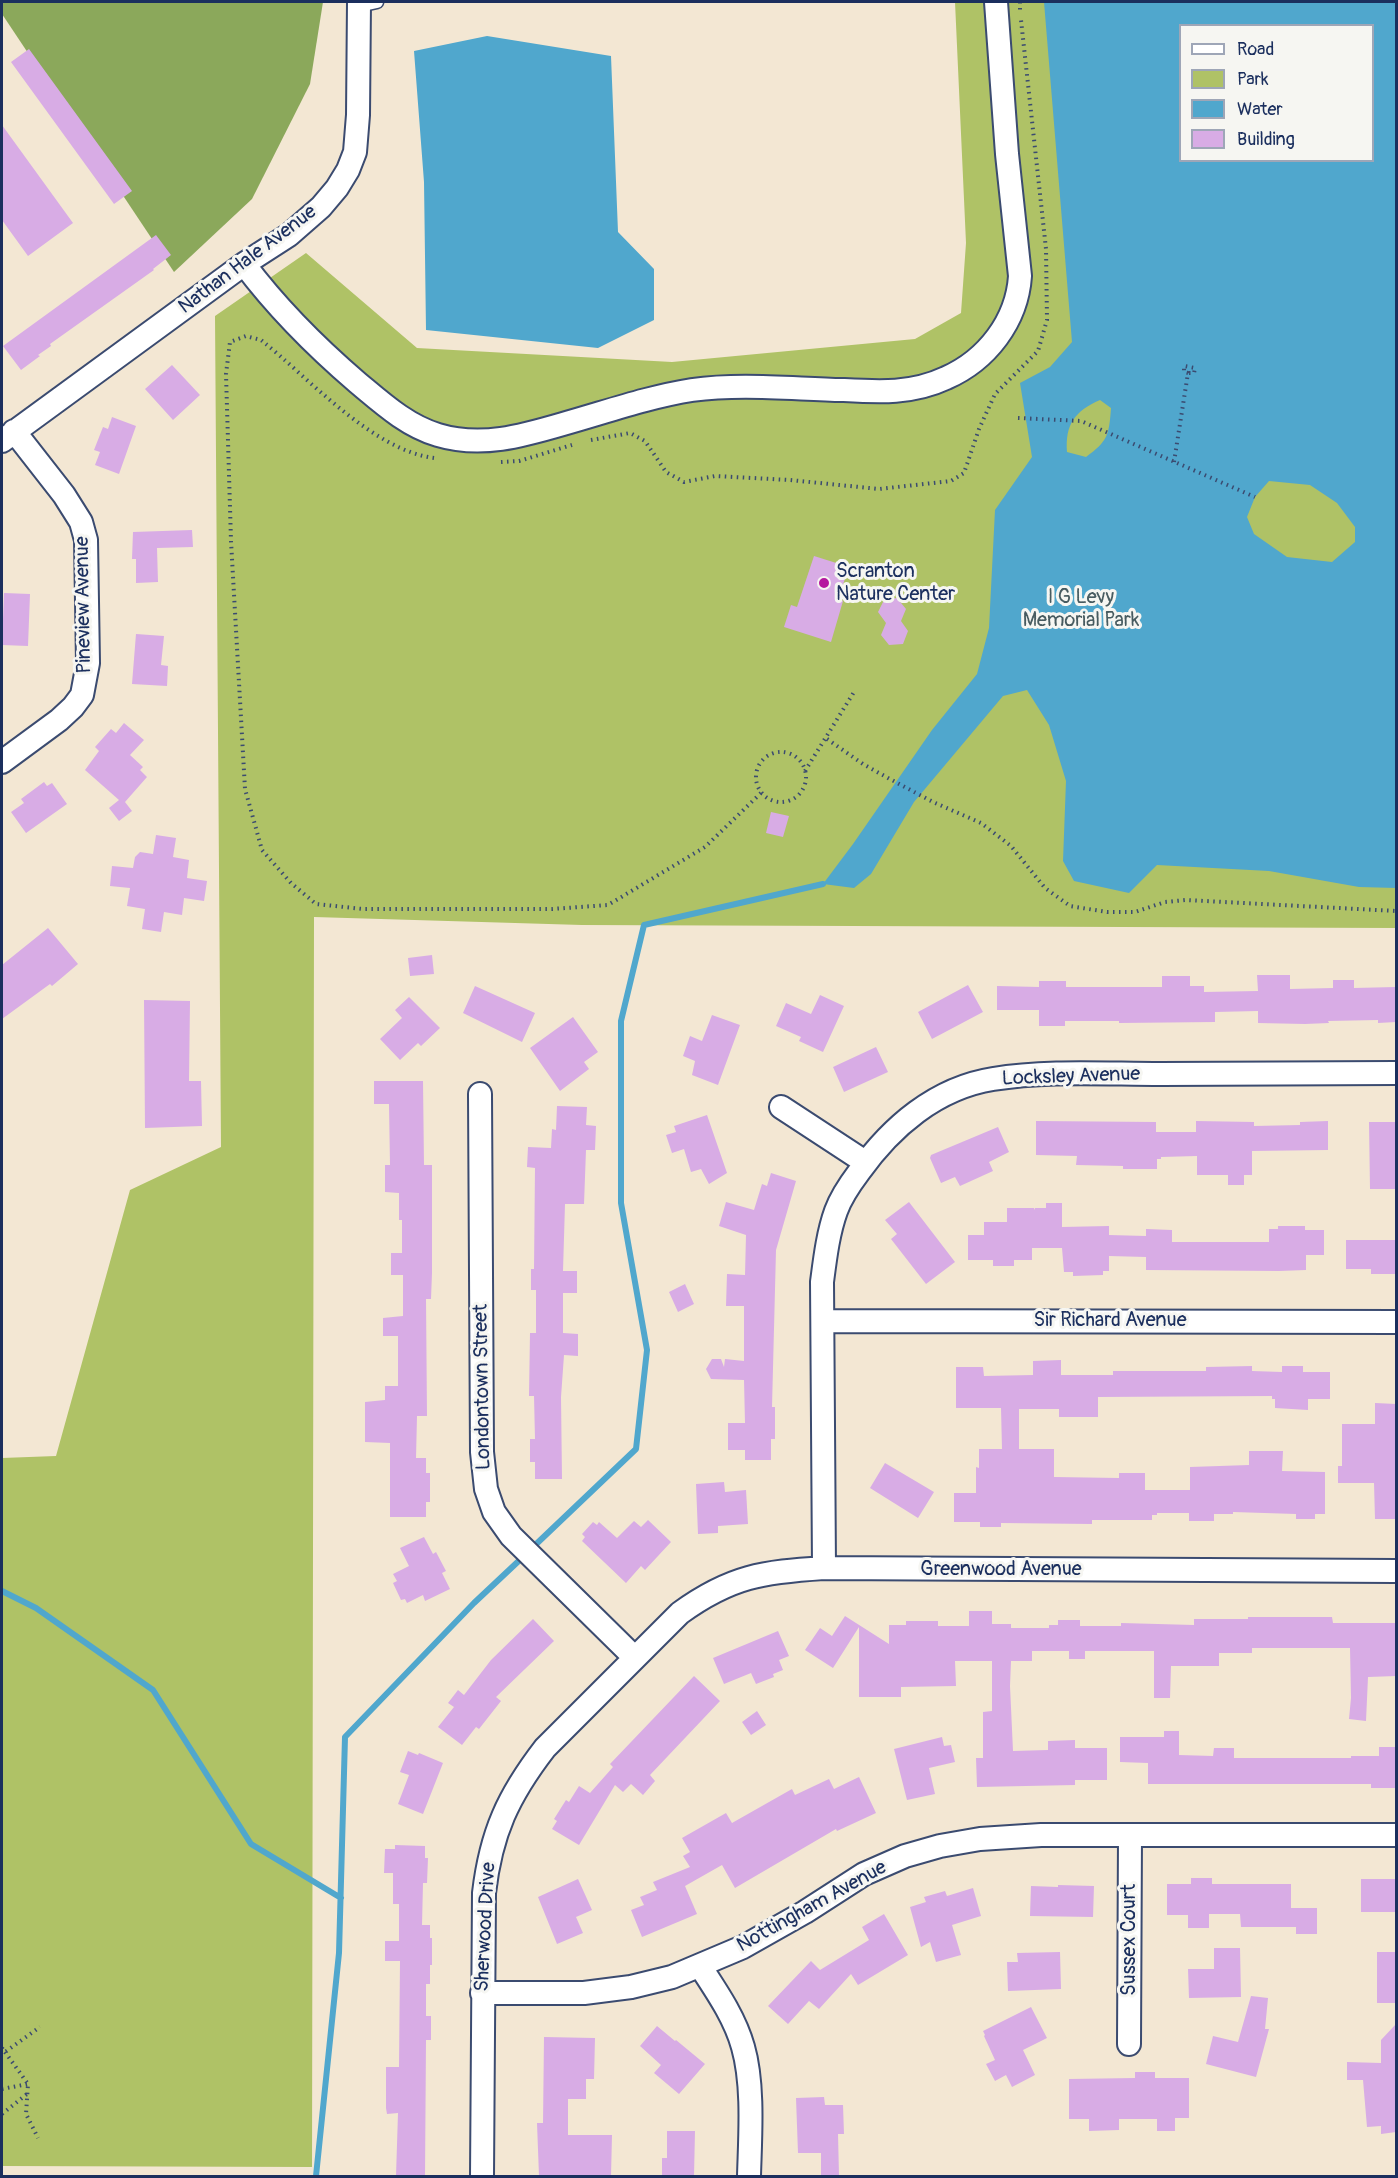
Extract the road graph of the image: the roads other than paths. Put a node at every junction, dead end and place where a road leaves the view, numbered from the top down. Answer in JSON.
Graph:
{"nodes":[{"id":1,"x":996,"y":2,"type":"edge"},
{"id":2,"x":365,"y":3,"type":"edge"},
{"id":3,"x":244,"y":264,"type":"junction"},
{"id":4,"x":8,"y":436,"type":"edge"},
{"id":5,"x":2,"y":762,"type":"edge"},
{"id":6,"x":1396,"y":1073,"type":"edge"},
{"id":7,"x":480,"y":1094,"type":"dead end"},
{"id":8,"x":781,"y":1107,"type":"dead end"},
{"id":9,"x":866,"y":1162,"type":"junction"},
{"id":10,"x":823,"y":1321,"type":"junction"},
{"id":11,"x":1396,"y":1322,"type":"edge"},
{"id":12,"x":824,"y":1568,"type":"junction"},
{"id":13,"x":1396,"y":1571,"type":"edge"},
{"id":14,"x":634,"y":1658,"type":"junction"},
{"id":15,"x":1396,"y":1835,"type":"edge"},
{"id":16,"x":1130,"y":1836,"type":"junction"},
{"id":17,"x":700,"y":1966,"type":"junction"},
{"id":18,"x":482,"y":1992,"type":"junction"},
{"id":19,"x":1129,"y":2044,"type":"dead end"},
{"id":20,"x":482,"y":2176,"type":"edge"},
{"id":21,"x":749,"y":2176,"type":"edge"}],
"edges":[{"from":1,"to":3,"type":"street"},
{"from":2,"to":3,"type":"street","name":"Nathan Hale Avenue"},
{"from":3,"to":4,"type":"street","name":"Nathan Hale Avenue"},
{"from":4,"to":5,"type":"street","name":"Pineview Avenue"},
{"from":6,"to":9,"type":"street","name":"Locksley Avenue"},
{"from":7,"to":14,"type":"street","name":"Londontown Street"},
{"from":8,"to":9,"type":"street"},
{"from":9,"to":10,"type":"street","name":"Locksley Avenue"},
{"from":10,"to":11,"type":"street","name":"Sir Richard Avenue"},
{"from":10,"to":12,"type":"street","name":"Locksley Avenue"},
{"from":12,"to":13,"type":"street","name":"Greenwood Avenue"},
{"from":12,"to":14,"type":"street","name":"Greenwood Avenue"},
{"from":14,"to":18,"type":"street","name":"Sherwood Drive"},
{"from":15,"to":16,"type":"street","name":"Nottingham Avenue"},
{"from":16,"to":17,"type":"street","name":"Nottingham Avenue"},
{"from":16,"to":19,"type":"street","name":"Sussex Court"},
{"from":17,"to":18,"type":"street","name":"Nottingham Avenue"},
{"from":17,"to":21,"type":"street"},
{"from":18,"to":20,"type":"street","name":"Sherwood Drive"}]}
